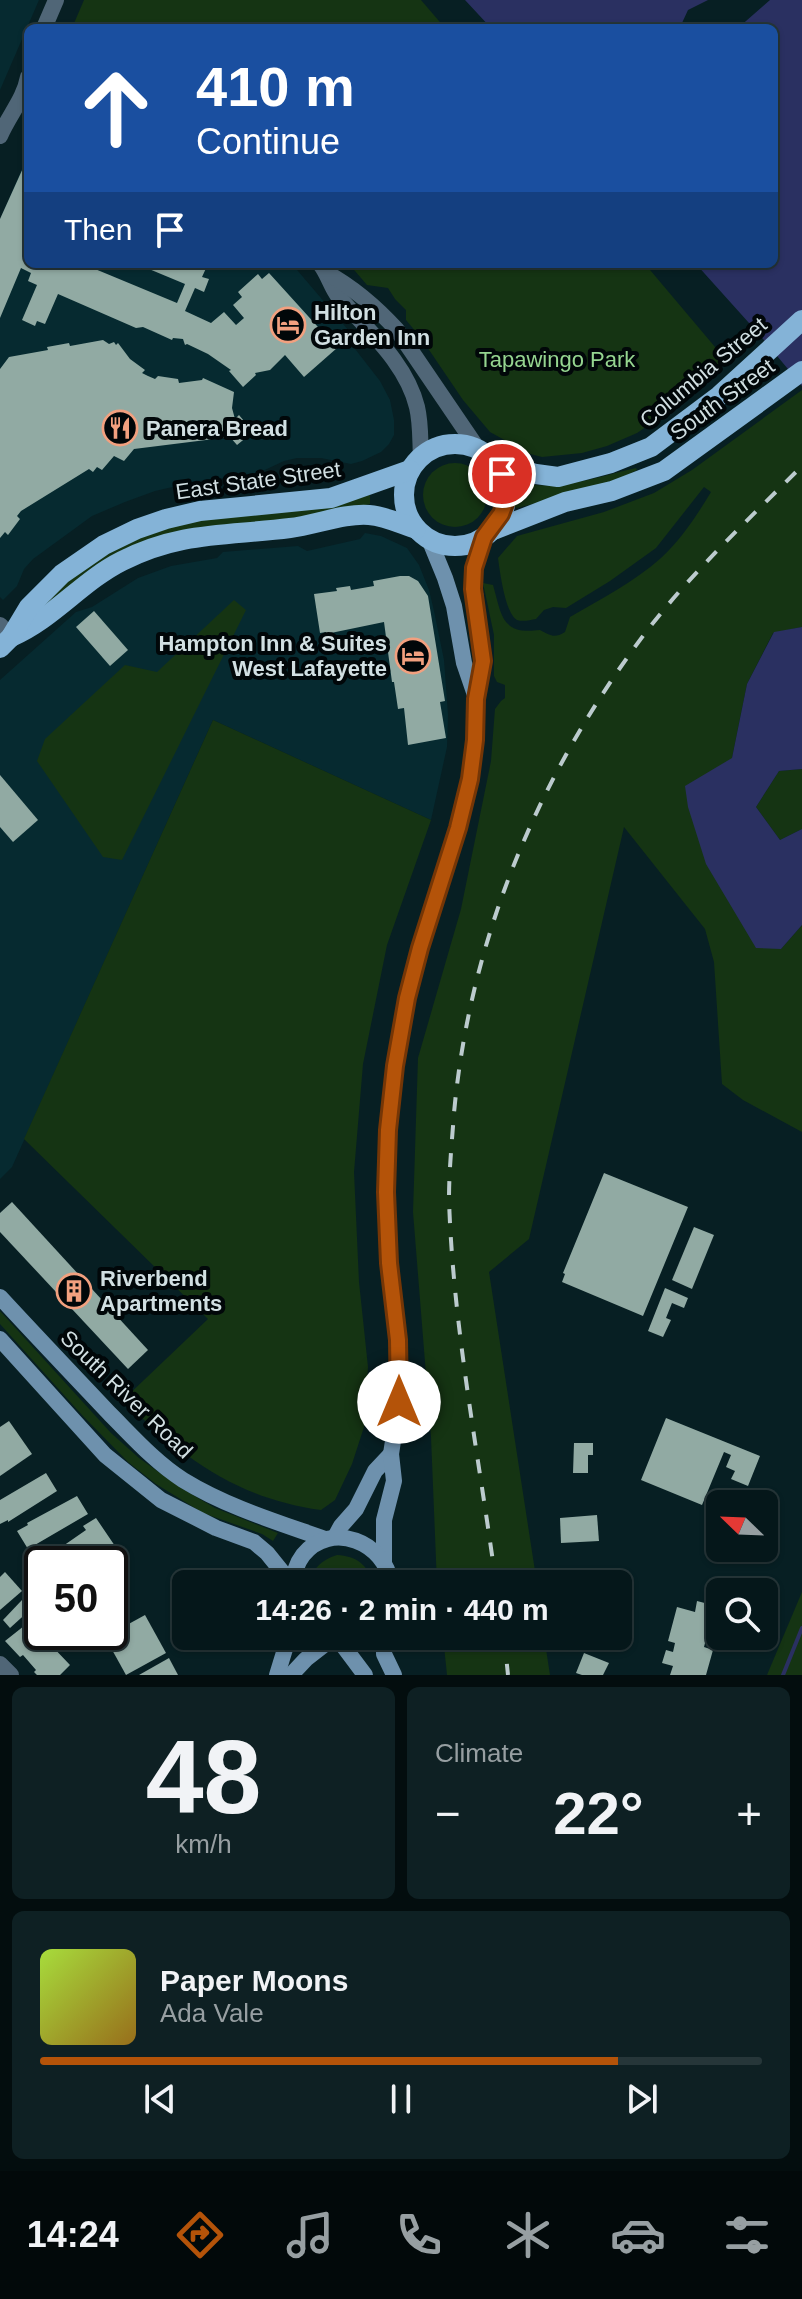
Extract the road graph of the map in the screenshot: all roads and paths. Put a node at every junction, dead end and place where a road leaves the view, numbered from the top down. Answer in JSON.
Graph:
{"nodes":[{"id":1,"x":56,"y":0,"type":"edge"},
{"id":2,"x":46,"y":24,"type":"edge"},
{"id":3,"x":24,"y":92,"type":"edge"},
{"id":4,"x":0,"y":136,"type":"edge"},
{"id":5,"x":323,"y":268,"type":"edge"},
{"id":6,"x":802,"y":320,"type":"edge"},
{"id":7,"x":802,"y":371,"type":"edge"},
{"id":8,"x":486,"y":456,"type":"junction"},
{"id":9,"x":415,"y":464,"type":"junction"},
{"id":10,"x":422,"y":534,"type":"junction"},
{"id":11,"x":487,"y":534,"type":"junction"},
{"id":12,"x":4,"y":636,"type":"edge"},
{"id":13,"x":476,"y":699,"type":"junction"},
{"id":14,"x":0,"y":1297,"type":"edge"},
{"id":15,"x":0,"y":1339,"type":"edge"},
{"id":16,"x":391,"y":1454,"type":"junction"},
{"id":17,"x":330,"y":1538,"type":"junction"},
{"id":18,"x":384,"y":1562,"type":"junction"},
{"id":19,"x":281,"y":1570,"type":"edge"},
{"id":20,"x":295,"y":1570,"type":"edge"},
{"id":21,"x":388,"y":1570,"type":"edge"},
{"id":22,"x":285,"y":1650,"type":"edge"},
{"id":23,"x":319,"y":1650,"type":"edge"},
{"id":24,"x":347,"y":1650,"type":"edge"},
{"id":25,"x":384,"y":1650,"type":"edge"},
{"id":26,"x":0,"y":1664,"type":"edge"},
{"id":27,"x":11,"y":1675,"type":"edge"},
{"id":28,"x":277,"y":1675,"type":"edge"},
{"id":29,"x":291,"y":1675,"type":"edge"},
{"id":30,"x":365,"y":1675,"type":"edge"},
{"id":31,"x":394,"y":1675,"type":"edge"}],
"edges":[{"from":1,"to":2,"type":"street"},
{"from":3,"to":4,"type":"street"},
{"from":5,"to":8,"type":"street"},
{"from":5,"to":9,"type":"street"},
{"from":6,"to":8,"type":"main road","name":"Columbia Street"},
{"from":7,"to":11,"type":"main road","name":"South Street"},
{"from":8,"to":9,"type":"main road"},
{"from":8,"to":11,"type":"main road"},
{"from":9,"to":10,"type":"main road"},
{"from":9,"to":12,"type":"main road","name":"East State Street"},
{"from":10,"to":11,"type":"main road"},
{"from":10,"to":12,"type":"main road","name":"East State Street"},
{"from":10,"to":13,"type":"main road"},
{"from":11,"to":13,"type":"main road"},
{"from":13,"to":16,"type":"main road"},
{"from":14,"to":17,"type":"main road","name":"South River Road"},
{"from":15,"to":19,"type":"main road"},
{"from":16,"to":17,"type":"main road"},
{"from":16,"to":18,"type":"main road"},
{"from":17,"to":18,"type":"main road","name":"South River Road"},
{"from":17,"to":20,"type":"main road"},
{"from":18,"to":21,"type":"main road"},
{"from":22,"to":28,"type":"main road"},
{"from":23,"to":29,"type":"main road"},
{"from":24,"to":30,"type":"main road"},
{"from":25,"to":31,"type":"main road"},
{"from":26,"to":27,"type":"street"}]}
